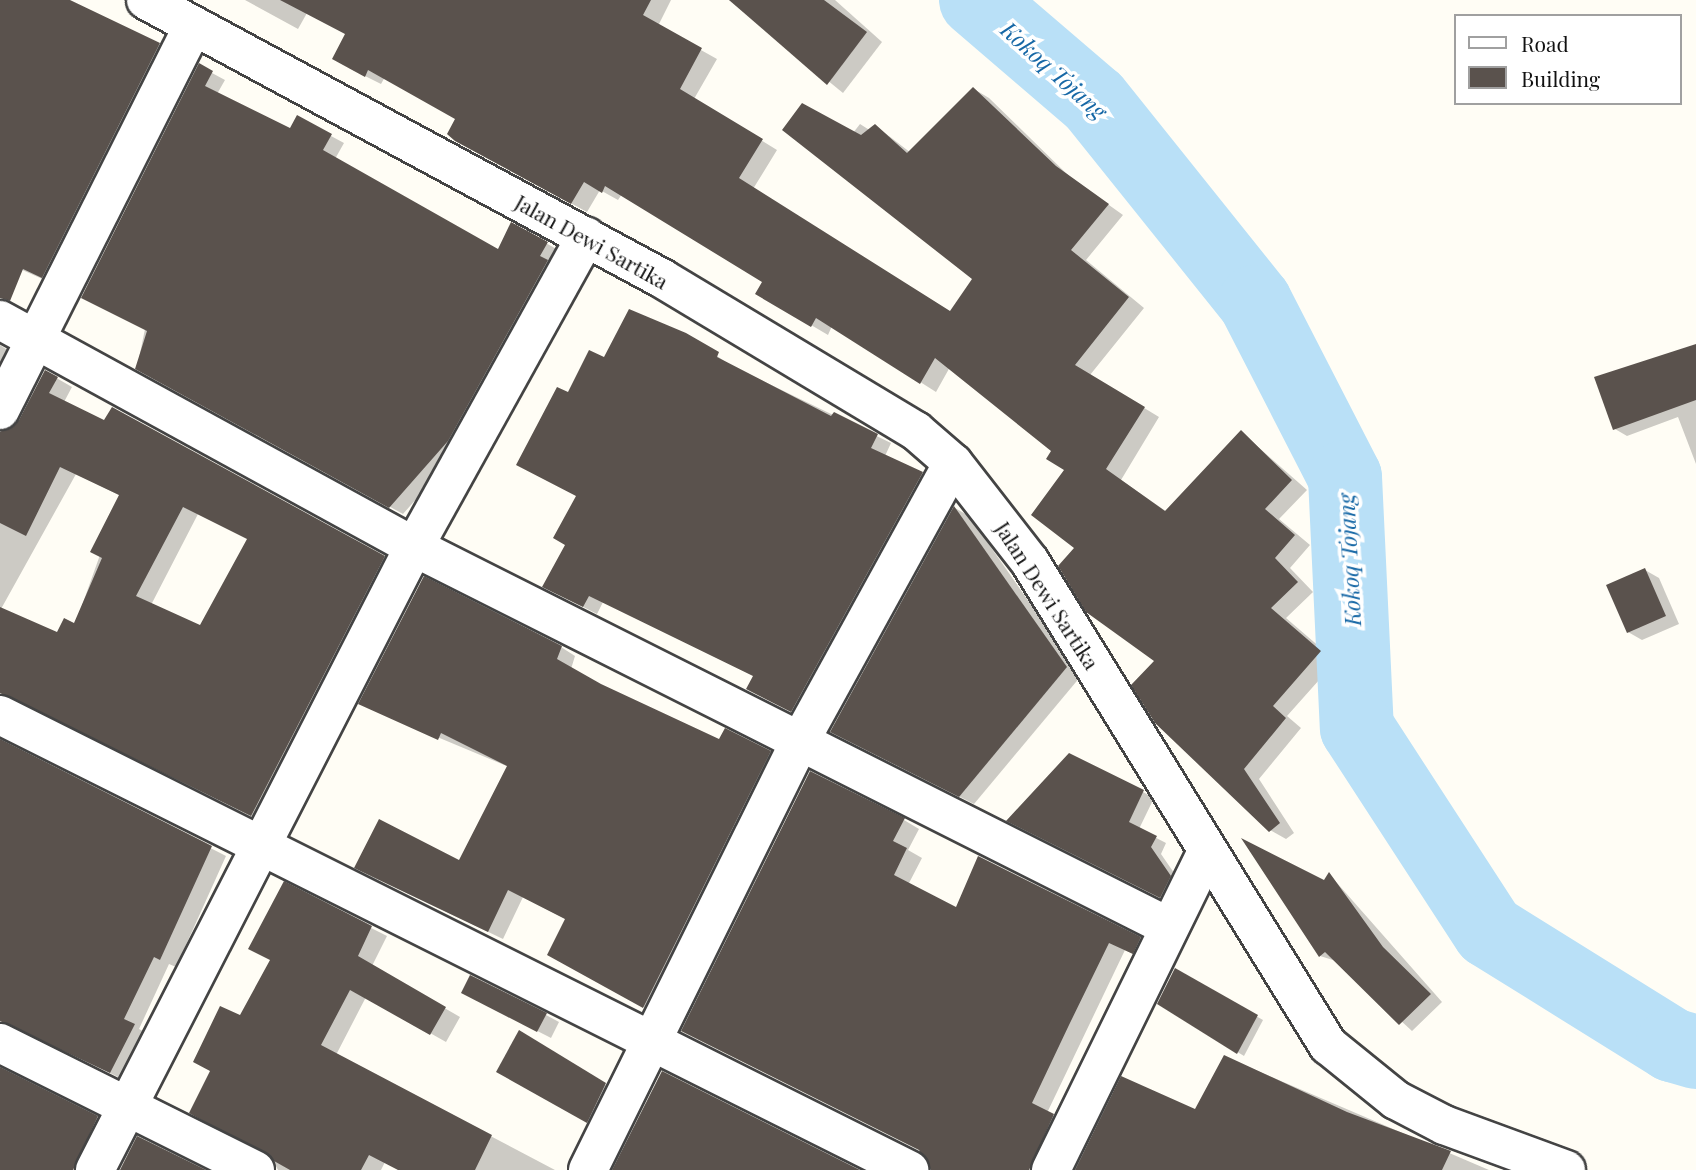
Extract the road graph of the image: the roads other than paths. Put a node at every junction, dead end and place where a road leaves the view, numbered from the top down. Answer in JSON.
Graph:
{"nodes":[{"id":1,"x":146,"y":0,"type":"edge"},
{"id":2,"x":194,"y":26,"type":"junction"},
{"id":3,"x":586,"y":237,"type":"junction"},
{"id":4,"x":0,"y":320,"type":"edge"},
{"id":5,"x":37,"y":339,"type":"junction"},
{"id":6,"x":0,"y":410,"type":"edge"},
{"id":7,"x":953,"y":463,"type":"junction"},
{"id":8,"x":414,"y":547,"type":"junction"},
{"id":9,"x":0,"y":715,"type":"edge"},
{"id":10,"x":800,"y":741,"type":"junction"},
{"id":11,"x":260,"y":846,"type":"junction"},
{"id":12,"x":1207,"y":852,"type":"junction"},
{"id":13,"x":1167,"y":926,"type":"junction"},
{"id":14,"x":0,"y":1043,"type":"edge"},
{"id":15,"x":650,"y":1044,"type":"junction"},
{"id":16,"x":124,"y":1105,"type":"junction"},
{"id":17,"x":94,"y":1170,"type":"edge"},
{"id":18,"x":255,"y":1170,"type":"edge"},
{"id":19,"x":588,"y":1170,"type":"edge"},
{"id":20,"x":909,"y":1170,"type":"edge"},
{"id":21,"x":1051,"y":1170,"type":"edge"},
{"id":22,"x":1566,"y":1170,"type":"edge"}],
"edges":[{"from":1,"to":2,"type":"street","name":"Jalan Dewi Sartika"},
{"from":2,"to":3,"type":"street","name":"Jalan Dewi Sartika"},
{"from":2,"to":5,"type":"street"},
{"from":3,"to":7,"type":"street","name":"Jalan Dewi Sartika"},
{"from":3,"to":8,"type":"street"},
{"from":4,"to":5,"type":"street"},
{"from":5,"to":6,"type":"street"},
{"from":5,"to":8,"type":"street"},
{"from":7,"to":10,"type":"street"},
{"from":7,"to":12,"type":"street","name":"Jalan Dewi Sartika"},
{"from":8,"to":10,"type":"street"},
{"from":8,"to":11,"type":"street"},
{"from":9,"to":11,"type":"street"},
{"from":10,"to":13,"type":"street"},
{"from":10,"to":15,"type":"street"},
{"from":11,"to":15,"type":"street"},
{"from":11,"to":16,"type":"street"},
{"from":12,"to":13,"type":"street"},
{"from":12,"to":22,"type":"street","name":"Jalan Dewi Sartika"},
{"from":13,"to":21,"type":"street"},
{"from":14,"to":16,"type":"street"},
{"from":15,"to":19,"type":"street"},
{"from":15,"to":20,"type":"street"},
{"from":16,"to":17,"type":"street"},
{"from":16,"to":18,"type":"street"}]}
